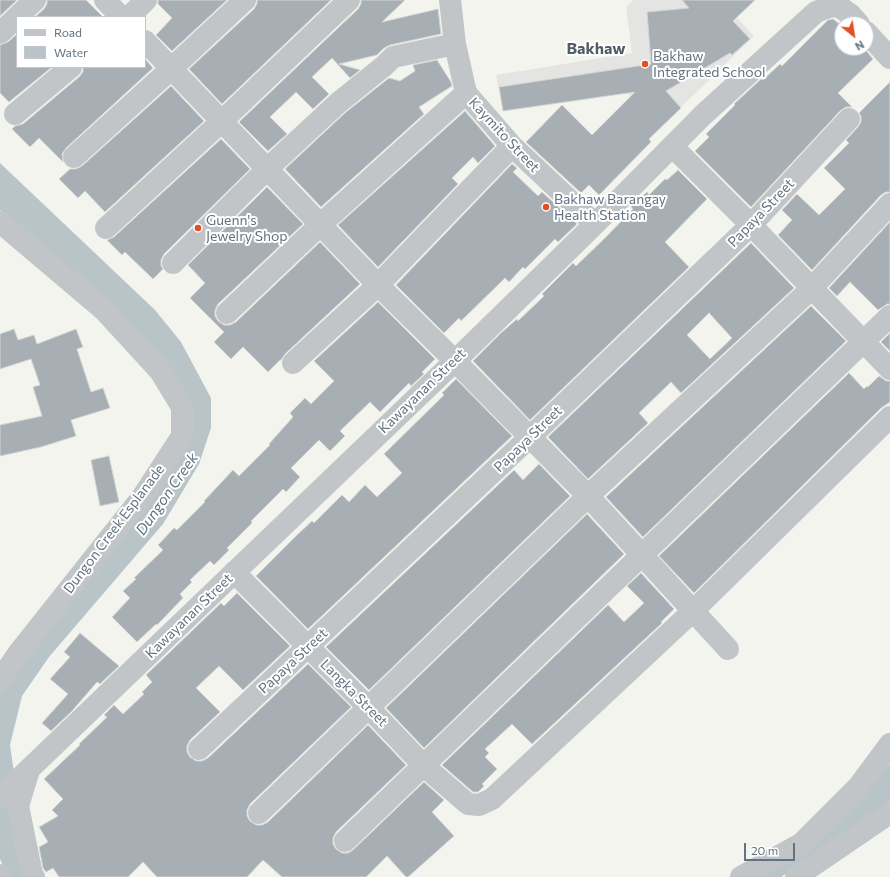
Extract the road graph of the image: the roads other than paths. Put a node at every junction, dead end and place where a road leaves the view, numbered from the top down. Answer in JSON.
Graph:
{"nodes":[{"id":1,"x":35,"y":0,"type":"edge"},
{"id":2,"x":105,"y":0,"type":"edge"},
{"id":3,"x":146,"y":0,"type":"edge"},
{"id":4,"x":245,"y":0,"type":"edge"},
{"id":5,"x":349,"y":0,"type":"edge"},
{"id":6,"x":450,"y":0,"type":"edge"},
{"id":7,"x":18,"y":16,"type":"edge"},
{"id":8,"x":120,"y":16,"type":"edge"},
{"id":9,"x":130,"y":16,"type":"edge"},
{"id":10,"x":850,"y":16,"type":"edge"},
{"id":11,"x":16,"y":18,"type":"edge"},
{"id":12,"x":0,"y":33,"type":"edge"},
{"id":13,"x":874,"y":41,"type":"edge"},
{"id":14,"x":146,"y":42,"type":"edge"},
{"id":15,"x":455,"y":44,"type":"junction"},
{"id":16,"x":890,"y":58,"type":"edge"},
{"id":17,"x":70,"y":68,"type":"edge"},
{"id":18,"x":172,"y":68,"type":"junction"},
{"id":19,"x":466,"y":93,"type":"junction"},
{"id":20,"x":15,"y":114,"type":"dead end"},
{"id":21,"x":849,"y":119,"type":"dead end"},
{"id":22,"x":222,"y":121,"type":"junction"},
{"id":23,"x":512,"y":146,"type":"junction"},
{"id":24,"x":672,"y":146,"type":"junction"},
{"id":25,"x":74,"y":157,"type":"dead end"},
{"id":26,"x":267,"y":169,"type":"junction"},
{"id":27,"x":890,"y":204,"type":"edge"},
{"id":28,"x":0,"y":222,"type":"edge"},
{"id":29,"x":321,"y":224,"type":"junction"},
{"id":30,"x":595,"y":224,"type":"junction"},
{"id":31,"x":751,"y":225,"type":"junction"},
{"id":32,"x":106,"y":228,"type":"dead end"},
{"id":33,"x":173,"y":263,"type":"dead end"},
{"id":34,"x":378,"y":284,"type":"junction"},
{"id":35,"x":811,"y":289,"type":"junction"},
{"id":36,"x":227,"y":313,"type":"dead end"},
{"id":37,"x":890,"y":316,"type":"edge"},
{"id":38,"x":863,"y":342,"type":"junction"},
{"id":39,"x":455,"y":361,"type":"junction"},
{"id":40,"x":293,"y":363,"type":"dead end"},
{"id":41,"x":890,"y":369,"type":"edge"},
{"id":42,"x":890,"y":417,"type":"edge"},
{"id":43,"x":530,"y":437,"type":"junction"},
{"id":44,"x":588,"y":496,"type":"junction"},
{"id":45,"x":642,"y":554,"type":"junction"},
{"id":46,"x":234,"y":572,"type":"junction"},
{"id":47,"x":694,"y":611,"type":"junction"},
{"id":48,"x":308,"y":647,"type":"junction"},
{"id":49,"x":728,"y":648,"type":"dead end"},
{"id":50,"x":0,"y":680,"type":"edge"},
{"id":51,"x":368,"y":707,"type":"junction"},
{"id":52,"x":890,"y":744,"type":"edge"},
{"id":53,"x":199,"y":749,"type":"dead end"},
{"id":54,"x":424,"y":766,"type":"junction"},
{"id":55,"x":28,"y":770,"type":"junction"},
{"id":56,"x":0,"y":797,"type":"edge"},
{"id":57,"x":259,"y":813,"type":"dead end"},
{"id":58,"x":890,"y":813,"type":"edge"},
{"id":59,"x":344,"y":841,"type":"dead end"},
{"id":60,"x":34,"y":877,"type":"edge"},
{"id":61,"x":741,"y":877,"type":"edge"},
{"id":62,"x":796,"y":877,"type":"edge"}],
"edges":[{"from":1,"to":7,"type":"street"},
{"from":2,"to":8,"type":"street"},
{"from":3,"to":9,"type":"street"},
{"from":4,"to":18,"type":"street"},
{"from":5,"to":22,"type":"street"},
{"from":6,"to":15,"type":"street","name":"Kaymito Street"},
{"from":10,"to":24,"type":"street","name":"Kawayanan Street"},
{"from":11,"to":12,"type":"street"},
{"from":13,"to":16,"type":"street"},
{"from":14,"to":18,"type":"street"},
{"from":15,"to":19,"type":"street","name":"Kaymito Street"},
{"from":15,"to":26,"type":"street"},
{"from":17,"to":20,"type":"street"},
{"from":18,"to":22,"type":"street"},
{"from":18,"to":25,"type":"street"},
{"from":19,"to":23,"type":"street","name":"Kaymito Street"},
{"from":19,"to":29,"type":"street"},
{"from":21,"to":31,"type":"street","name":"Papaya Street"},
{"from":22,"to":26,"type":"street"},
{"from":22,"to":32,"type":"street"},
{"from":23,"to":30,"type":"street","name":"Kaymito Street"},
{"from":23,"to":34,"type":"street"},
{"from":24,"to":30,"type":"street","name":"Kawayanan Street"},
{"from":24,"to":31,"type":"street"},
{"from":26,"to":29,"type":"street"},
{"from":26,"to":33,"type":"street"},
{"from":27,"to":35,"type":"street"},
{"from":28,"to":50,"type":"street","name":"Dungon Creek Esplanade"},
{"from":29,"to":34,"type":"street"},
{"from":29,"to":36,"type":"street"},
{"from":30,"to":39,"type":"street","name":"Kawayanan Street"},
{"from":31,"to":35,"type":"street"},
{"from":31,"to":43,"type":"street","name":"Papaya Street"},
{"from":34,"to":39,"type":"street"},
{"from":34,"to":40,"type":"street"},
{"from":35,"to":38,"type":"street"},
{"from":35,"to":44,"type":"street"},
{"from":37,"to":38,"type":"street"},
{"from":38,"to":41,"type":"street"},
{"from":38,"to":45,"type":"street"},
{"from":39,"to":43,"type":"street"},
{"from":39,"to":46,"type":"street","name":"Kawayanan Street"},
{"from":42,"to":47,"type":"street"},
{"from":43,"to":44,"type":"street"},
{"from":43,"to":48,"type":"street","name":"Papaya Street"},
{"from":44,"to":45,"type":"street"},
{"from":44,"to":51,"type":"street"},
{"from":45,"to":47,"type":"street"},
{"from":45,"to":54,"type":"street"},
{"from":46,"to":48,"type":"street","name":"Langka Street"},
{"from":46,"to":55,"type":"street","name":"Kawayanan Street"},
{"from":47,"to":49,"type":"street"},
{"from":47,"to":54,"type":"street","name":"Langka Street"},
{"from":48,"to":51,"type":"street","name":"Langka Street"},
{"from":48,"to":53,"type":"street","name":"Papaya Street"},
{"from":51,"to":54,"type":"street","name":"Langka Street"},
{"from":51,"to":57,"type":"street"},
{"from":52,"to":61,"type":"street"},
{"from":54,"to":59,"type":"street"},
{"from":55,"to":56,"type":"street","name":"Kawayanan Street"},
{"from":55,"to":60,"type":"street"},
{"from":58,"to":62,"type":"street"}]}
